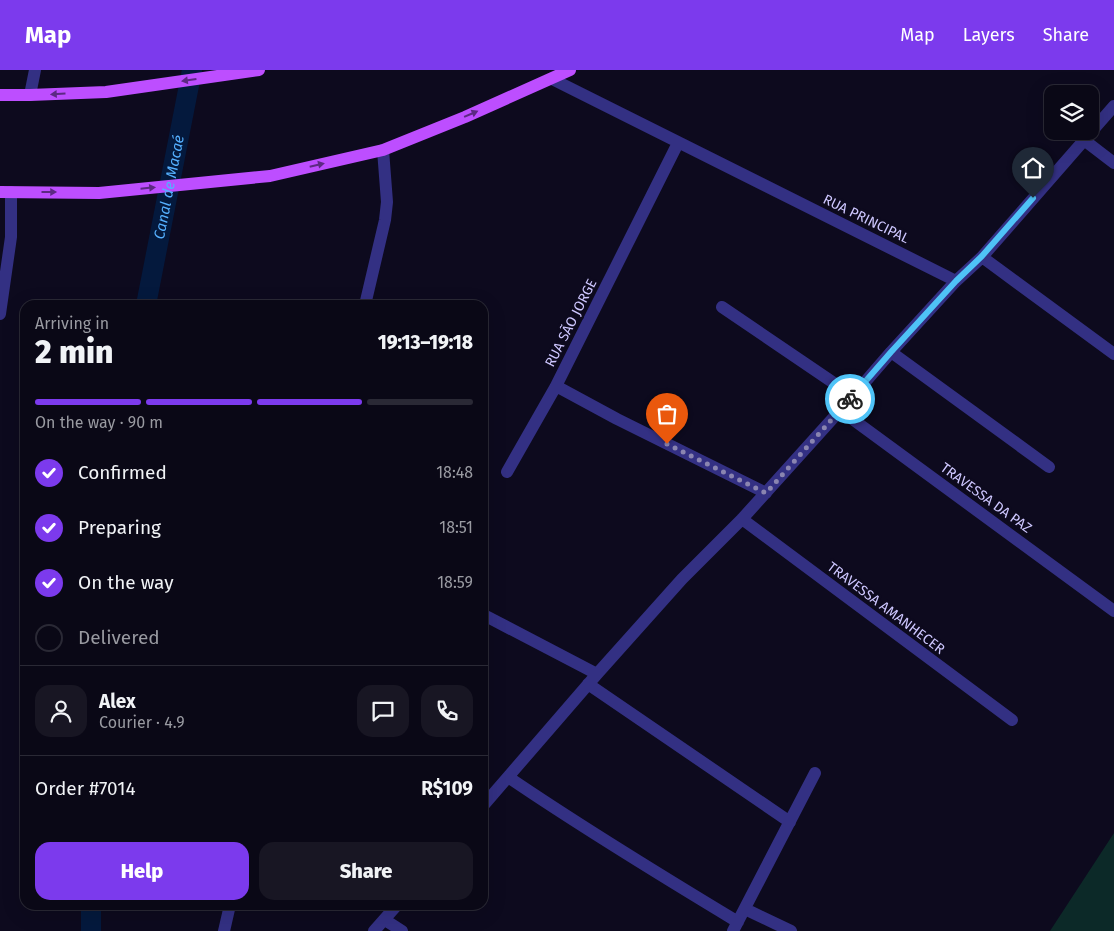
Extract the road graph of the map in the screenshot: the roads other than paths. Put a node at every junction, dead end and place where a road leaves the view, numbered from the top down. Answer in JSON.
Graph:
{"nodes":[{"id":1,"x":35,"y":70,"type":"edge"},
{"id":2,"x":259,"y":70,"type":"edge"},
{"id":3,"x":570,"y":70,"type":"edge"},
{"id":4,"x":552,"y":79,"type":"junction"},
{"id":5,"x":0,"y":95,"type":"edge"},
{"id":6,"x":30,"y":95,"type":"junction"},
{"id":7,"x":1114,"y":106,"type":"edge"},
{"id":8,"x":1099,"y":123,"type":"edge"},
{"id":9,"x":1084,"y":140,"type":"joint"},
{"id":10,"x":678,"y":143,"type":"junction"},
{"id":11,"x":383,"y":150,"type":"junction"},
{"id":12,"x":1114,"y":163,"type":"edge"},
{"id":13,"x":6,"y":192,"type":"edge"},
{"id":14,"x":982,"y":256,"type":"junction"},
{"id":15,"x":956,"y":281,"type":"junction"},
{"id":16,"x":366,"y":300,"type":"edge"},
{"id":17,"x":722,"y":308,"type":"dead end"},
{"id":18,"x":0,"y":314,"type":"edge"},
{"id":19,"x":891,"y":352,"type":"junction"},
{"id":20,"x":1114,"y":354,"type":"edge"},
{"id":21,"x":556,"y":386,"type":"junction"},
{"id":22,"x":853,"y":396,"type":"junction"},
{"id":23,"x":840,"y":410,"type":"junction"},
{"id":24,"x":1049,"y":467,"type":"dead end"},
{"id":25,"x":507,"y":472,"type":"dead end"},
{"id":26,"x":766,"y":493,"type":"junction"},
{"id":27,"x":742,"y":519,"type":"junction"},
{"id":28,"x":1114,"y":611,"type":"edge"},
{"id":29,"x":488,"y":618,"type":"edge"},
{"id":30,"x":592,"y":679,"type":"junction"},
{"id":31,"x":1012,"y":720,"type":"dead end"},
{"id":32,"x":815,"y":773,"type":"dead end"},
{"id":33,"x":508,"y":777,"type":"junction"},
{"id":34,"x":488,"y":800,"type":"edge"},
{"id":35,"x":790,"y":822,"type":"junction"},
{"id":36,"x":745,"y":908,"type":"junction"},
{"id":37,"x":229,"y":910,"type":"edge"},
{"id":38,"x":393,"y":910,"type":"edge"},
{"id":39,"x":384,"y":920,"type":"junction"},
{"id":40,"x":736,"y":927,"type":"edge"},
{"id":41,"x":224,"y":931,"type":"edge"},
{"id":42,"x":374,"y":931,"type":"edge"},
{"id":43,"x":402,"y":931,"type":"edge"},
{"id":44,"x":791,"y":931,"type":"edge"}],
"edges":[{"from":1,"to":6,"type":"street"},
{"from":2,"to":6,"type":"main road","one_way":true},
{"from":3,"to":4,"type":"main road"},
{"from":4,"to":10,"type":"street","name":"RUA PRINCIPAL"},
{"from":11,"to":4,"type":"main road","one_way":true},
{"from":5,"to":6,"type":"main road"},
{"from":7,"to":8,"type":"street"},
{"from":9,"to":12,"type":"street"},
{"from":9,"to":14,"type":"street"},
{"from":10,"to":15,"type":"street","name":"RUA PRINCIPAL"},
{"from":10,"to":21,"type":"street","name":"RUA SÃO JORGE"},
{"from":13,"to":11,"type":"main road","one_way":true},
{"from":11,"to":16,"type":"street"},
{"from":13,"to":18,"type":"street"},
{"from":14,"to":15,"type":"street"},
{"from":14,"to":20,"type":"street"},
{"from":15,"to":19,"type":"street"},
{"from":17,"to":22,"type":"street"},
{"from":19,"to":22,"type":"street"},
{"from":19,"to":24,"type":"street"},
{"from":21,"to":25,"type":"street"},
{"from":21,"to":26,"type":"street","name":"RUA SÃO JORGE"},
{"from":22,"to":23,"type":"street"},
{"from":23,"to":26,"type":"street"},
{"from":23,"to":28,"type":"street","name":"TRAVESSA DA PAZ"},
{"from":26,"to":27,"type":"street"},
{"from":27,"to":30,"type":"street"},
{"from":27,"to":31,"type":"street","name":"TRAVESSA AMANHECER"},
{"from":29,"to":30,"type":"street"},
{"from":30,"to":33,"type":"street"},
{"from":30,"to":35,"type":"street"},
{"from":32,"to":35,"type":"street"},
{"from":33,"to":34,"type":"street"},
{"from":33,"to":40,"type":"street"},
{"from":35,"to":36,"type":"street"},
{"from":36,"to":40,"type":"street"},
{"from":36,"to":44,"type":"street"},
{"from":37,"to":41,"type":"street"},
{"from":38,"to":39,"type":"street"},
{"from":39,"to":42,"type":"street"},
{"from":39,"to":43,"type":"street"}]}
